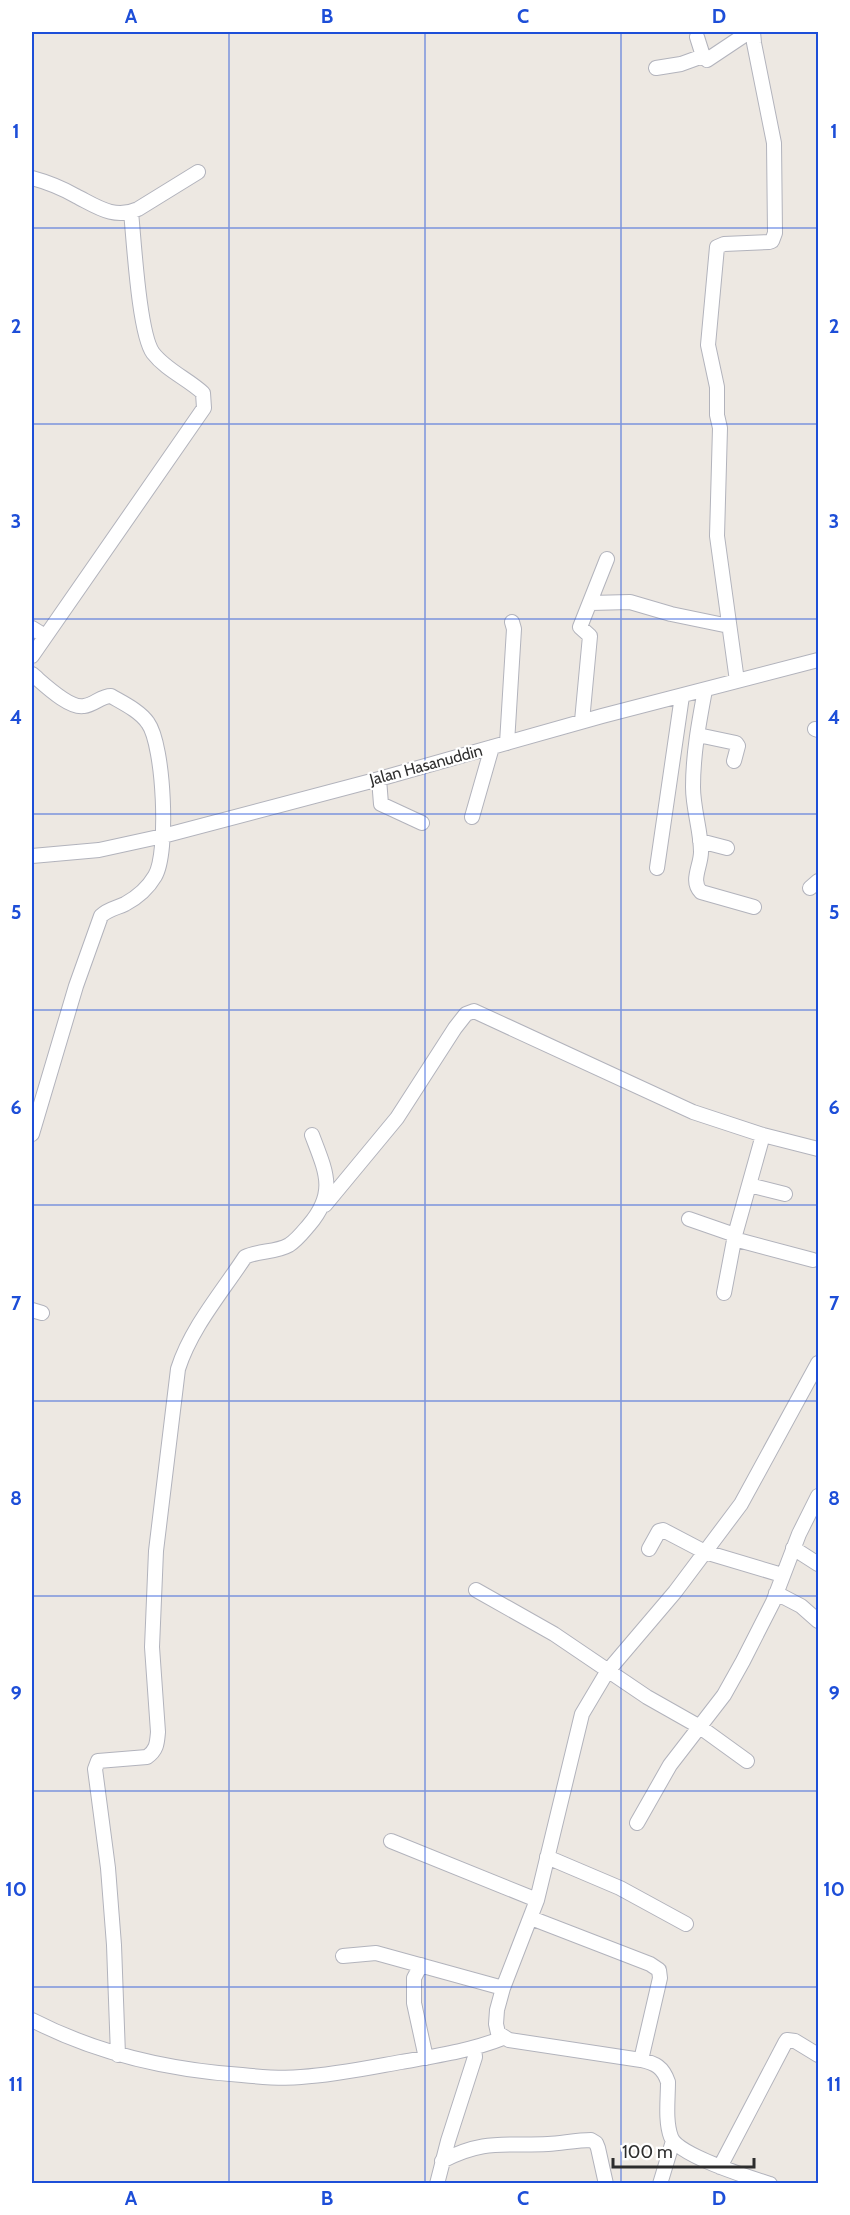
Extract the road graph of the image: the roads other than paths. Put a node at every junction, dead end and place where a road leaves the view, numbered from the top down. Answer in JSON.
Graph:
{"nodes":[{"id":1,"x":751,"y":32,"type":"edge"},
{"id":2,"x":697,"y":37,"type":"dead end"},
{"id":3,"x":703,"y":56,"type":"junction"},
{"id":4,"x":656,"y":68,"type":"dead end"},
{"id":5,"x":198,"y":172,"type":"dead end"},
{"id":6,"x":32,"y":178,"type":"edge"},
{"id":7,"x":131,"y":212,"type":"junction"},
{"id":8,"x":607,"y":559,"type":"dead end"},
{"id":9,"x":591,"y":603,"type":"junction"},
{"id":10,"x":512,"y":622,"type":"dead end"},
{"id":11,"x":729,"y":626,"type":"junction"},
{"id":12,"x":32,"y":628,"type":"edge"},
{"id":13,"x":45,"y":636,"type":"junction"},
{"id":14,"x":32,"y":656,"type":"edge"},
{"id":15,"x":819,"y":660,"type":"edge"},
{"id":16,"x":32,"y":674,"type":"edge"},
{"id":17,"x":736,"y":681,"type":"junction"},
{"id":18,"x":705,"y":690,"type":"junction"},
{"id":19,"x":682,"y":696,"type":"junction"},
{"id":20,"x":582,"y":721,"type":"junction"},
{"id":21,"x":698,"y":735,"type":"junction"},
{"id":22,"x":507,"y":743,"type":"junction"},
{"id":23,"x":492,"y":747,"type":"junction"},
{"id":24,"x":734,"y":762,"type":"dead end"},
{"id":25,"x":375,"y":780,"type":"junction"},
{"id":26,"x":472,"y":817,"type":"dead end"},
{"id":27,"x":422,"y":823,"type":"dead end"},
{"id":28,"x":163,"y":836,"type":"junction"},
{"id":29,"x":700,"y":841,"type":"junction"},
{"id":30,"x":726,"y":848,"type":"dead end"},
{"id":31,"x":32,"y":856,"type":"edge"},
{"id":32,"x":657,"y":868,"type":"dead end"},
{"id":33,"x":754,"y":906,"type":"dead end"},
{"id":34,"x":32,"y":1134,"type":"edge"},
{"id":35,"x":312,"y":1135,"type":"dead end"},
{"id":36,"x":763,"y":1135,"type":"junction"},
{"id":37,"x":819,"y":1149,"type":"edge"},
{"id":38,"x":749,"y":1185,"type":"junction"},
{"id":39,"x":785,"y":1194,"type":"dead end"},
{"id":40,"x":325,"y":1204,"type":"junction"},
{"id":41,"x":689,"y":1219,"type":"dead end"},
{"id":42,"x":735,"y":1237,"type":"junction"},
{"id":43,"x":813,"y":1260,"type":"dead end"},
{"id":44,"x":724,"y":1293,"type":"dead end"},
{"id":45,"x":819,"y":1363,"type":"edge"},
{"id":46,"x":819,"y":1496,"type":"edge"},
{"id":47,"x":793,"y":1548,"type":"junction"},
{"id":48,"x":649,"y":1549,"type":"dead end"},
{"id":49,"x":705,"y":1552,"type":"junction"},
{"id":50,"x":819,"y":1564,"type":"edge"},
{"id":51,"x":782,"y":1575,"type":"junction"},
{"id":52,"x":476,"y":1590,"type":"dead end"},
{"id":53,"x":777,"y":1593,"type":"junction"},
{"id":54,"x":819,"y":1621,"type":"edge"},
{"id":55,"x":609,"y":1670,"type":"junction"},
{"id":56,"x":700,"y":1727,"type":"junction"},
{"id":57,"x":747,"y":1761,"type":"dead end"},
{"id":58,"x":638,"y":1823,"type":"dead end"},
{"id":59,"x":391,"y":1841,"type":"dead end"},
{"id":60,"x":547,"y":1857,"type":"junction"},
{"id":61,"x":537,"y":1900,"type":"junction"},
{"id":62,"x":531,"y":1918,"type":"junction"},
{"id":63,"x":686,"y":1924,"type":"dead end"},
{"id":64,"x":343,"y":1956,"type":"dead end"},
{"id":65,"x":421,"y":1965,"type":"junction"},
{"id":66,"x":503,"y":1988,"type":"junction"},
{"id":67,"x":32,"y":2020,"type":"edge"},
{"id":68,"x":503,"y":2038,"type":"junction"},
{"id":69,"x":474,"y":2048,"type":"junction"},
{"id":70,"x":118,"y":2055,"type":"junction"},
{"id":71,"x":819,"y":2055,"type":"edge"},
{"id":72,"x":426,"y":2058,"type":"junction"},
{"id":73,"x":641,"y":2060,"type":"junction"},
{"id":74,"x":672,"y":2141,"type":"junction"},
{"id":75,"x":442,"y":2161,"type":"junction"},
{"id":76,"x":720,"y":2167,"type":"junction"},
{"id":77,"x":437,"y":2184,"type":"edge"},
{"id":78,"x":606,"y":2184,"type":"edge"},
{"id":79,"x":660,"y":2184,"type":"edge"},
{"id":80,"x":770,"y":2184,"type":"edge"}],
"edges":[{"from":1,"to":3,"type":"street"},
{"from":1,"to":11,"type":"street"},
{"from":2,"to":3,"type":"street"},
{"from":3,"to":4,"type":"street"},
{"from":5,"to":7,"type":"street"},
{"from":6,"to":7,"type":"street"},
{"from":7,"to":13,"type":"street"},
{"from":8,"to":9,"type":"street"},
{"from":9,"to":11,"type":"street"},
{"from":9,"to":20,"type":"street"},
{"from":10,"to":22,"type":"street"},
{"from":11,"to":17,"type":"street"},
{"from":12,"to":13,"type":"street"},
{"from":13,"to":14,"type":"street"},
{"from":15,"to":17,"type":"street","name":"Jalan Hasanuddin"},
{"from":16,"to":28,"type":"street"},
{"from":17,"to":18,"type":"street","name":"Jalan Hasanuddin"},
{"from":18,"to":19,"type":"street","name":"Jalan Hasanuddin"},
{"from":18,"to":21,"type":"street"},
{"from":19,"to":20,"type":"street","name":"Jalan Hasanuddin"},
{"from":19,"to":32,"type":"street"},
{"from":20,"to":22,"type":"street","name":"Jalan Hasanuddin"},
{"from":21,"to":24,"type":"street"},
{"from":21,"to":29,"type":"street"},
{"from":22,"to":23,"type":"street","name":"Jalan Hasanuddin"},
{"from":23,"to":25,"type":"street","name":"Jalan Hasanuddin"},
{"from":23,"to":26,"type":"street"},
{"from":25,"to":27,"type":"street"},
{"from":25,"to":28,"type":"street","name":"Jalan Hasanuddin"},
{"from":28,"to":31,"type":"street","name":"Jalan Hasanuddin"},
{"from":28,"to":34,"type":"street"},
{"from":29,"to":30,"type":"street"},
{"from":29,"to":33,"type":"street"},
{"from":35,"to":40,"type":"street"},
{"from":36,"to":37,"type":"street"},
{"from":36,"to":38,"type":"street"},
{"from":36,"to":40,"type":"street"},
{"from":38,"to":39,"type":"street"},
{"from":38,"to":42,"type":"street"},
{"from":40,"to":70,"type":"street"},
{"from":41,"to":42,"type":"street"},
{"from":42,"to":43,"type":"street"},
{"from":42,"to":44,"type":"street"},
{"from":45,"to":49,"type":"street"},
{"from":46,"to":47,"type":"street"},
{"from":47,"to":50,"type":"street"},
{"from":47,"to":51,"type":"street"},
{"from":48,"to":49,"type":"street"},
{"from":49,"to":51,"type":"street"},
{"from":49,"to":55,"type":"street"},
{"from":51,"to":53,"type":"street"},
{"from":52,"to":55,"type":"street"},
{"from":53,"to":54,"type":"street"},
{"from":53,"to":56,"type":"street"},
{"from":55,"to":56,"type":"street"},
{"from":55,"to":60,"type":"street"},
{"from":56,"to":57,"type":"street"},
{"from":56,"to":58,"type":"street"},
{"from":59,"to":61,"type":"street"},
{"from":60,"to":61,"type":"street"},
{"from":60,"to":63,"type":"street"},
{"from":61,"to":62,"type":"street"},
{"from":62,"to":66,"type":"street"},
{"from":62,"to":73,"type":"street"},
{"from":64,"to":65,"type":"street"},
{"from":65,"to":66,"type":"street"},
{"from":65,"to":72,"type":"street"},
{"from":66,"to":68,"type":"street"},
{"from":67,"to":70,"type":"street"},
{"from":68,"to":69,"type":"street"},
{"from":68,"to":73,"type":"street"},
{"from":69,"to":72,"type":"street"},
{"from":69,"to":75,"type":"street"},
{"from":70,"to":72,"type":"street"},
{"from":71,"to":76,"type":"street"},
{"from":73,"to":74,"type":"street"},
{"from":74,"to":76,"type":"street"},
{"from":74,"to":79,"type":"street"},
{"from":75,"to":77,"type":"street"},
{"from":75,"to":78,"type":"street"},
{"from":76,"to":80,"type":"street"}]}
